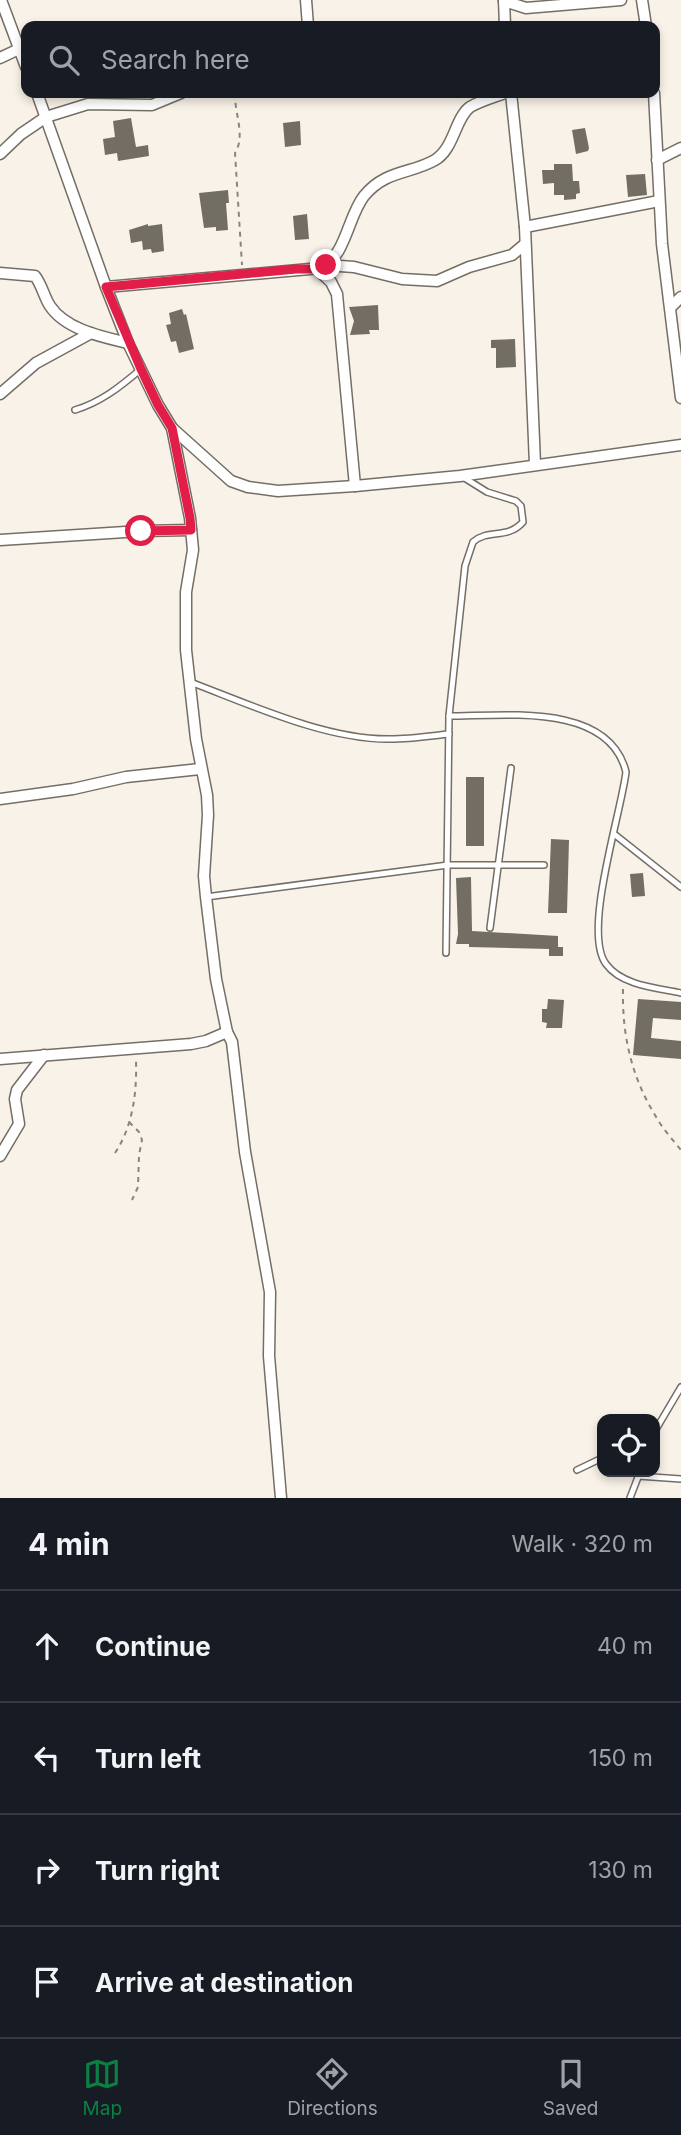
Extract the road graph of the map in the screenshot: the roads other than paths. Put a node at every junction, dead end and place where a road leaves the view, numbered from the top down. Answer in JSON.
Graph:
{"nodes":[{"id":1,"x":1,"y":0,"type":"edge"},
{"id":2,"x":306,"y":0,"type":"edge"},
{"id":3,"x":621,"y":0,"type":"edge"},
{"id":4,"x":642,"y":0,"type":"edge"},
{"id":5,"x":504,"y":1,"type":"edge"},
{"id":6,"x":307,"y":21,"type":"edge"},
{"id":7,"x":505,"y":21,"type":"edge"},
{"id":8,"x":645,"y":21,"type":"edge"},
{"id":9,"x":19,"y":48,"type":"junction"},
{"id":10,"x":21,"y":53,"type":"edge"},
{"id":11,"x":0,"y":58,"type":"edge"},
{"id":12,"x":39,"y":98,"type":"edge"},
{"id":13,"x":168,"y":98,"type":"edge"},
{"id":14,"x":493,"y":98,"type":"edge"},
{"id":15,"x":512,"y":98,"type":"edge"},
{"id":16,"x":654,"y":98,"type":"edge"},
{"id":17,"x":46,"y":117,"type":"junction"},
{"id":18,"x":681,"y":148,"type":"edge"},
{"id":19,"x":0,"y":153,"type":"edge"},
{"id":20,"x":657,"y":160,"type":"junction"},
{"id":21,"x":659,"y":201,"type":"junction"},
{"id":22,"x":525,"y":227,"type":"junction"},
{"id":23,"x":526,"y":244,"type":"junction"},
{"id":24,"x":322,"y":267,"type":"junction"},
{"id":25,"x":0,"y":273,"type":"edge"},
{"id":26,"x":106,"y":287,"type":"junction"},
{"id":27,"x":681,"y":297,"type":"edge"},
{"id":28,"x":671,"y":307,"type":"junction"},
{"id":29,"x":91,"y":333,"type":"junction"},
{"id":30,"x":128,"y":343,"type":"junction"},
{"id":31,"x":141,"y":369,"type":"junction"},
{"id":32,"x":0,"y":394,"type":"edge"},
{"id":33,"x":681,"y":398,"type":"edge"},
{"id":34,"x":75,"y":410,"type":"dead end"},
{"id":35,"x":172,"y":428,"type":"junction"},
{"id":36,"x":681,"y":445,"type":"edge"},
{"id":37,"x":535,"y":464,"type":"junction"},
{"id":38,"x":460,"y":476,"type":"junction"},
{"id":39,"x":355,"y":486,"type":"junction"},
{"id":40,"x":191,"y":530,"type":"junction"},
{"id":41,"x":0,"y":540,"type":"edge"},
{"id":42,"x":190,"y":681,"type":"junction"},
{"id":43,"x":449,"y":716,"type":"junction"},
{"id":44,"x":449,"y":734,"type":"junction"},
{"id":45,"x":511,"y":768,"type":"dead end"},
{"id":46,"x":200,"y":769,"type":"junction"},
{"id":47,"x":0,"y":799,"type":"edge"},
{"id":48,"x":614,"y":834,"type":"junction"},
{"id":49,"x":500,"y":863,"type":"junction"},
{"id":50,"x":448,"y":864,"type":"junction"},
{"id":51,"x":544,"y":865,"type":"dead end"},
{"id":52,"x":681,"y":887,"type":"edge"},
{"id":53,"x":206,"y":897,"type":"junction"},
{"id":54,"x":490,"y":928,"type":"dead end"},
{"id":55,"x":446,"y":953,"type":"dead end"},
{"id":56,"x":681,"y":993,"type":"edge"},
{"id":57,"x":227,"y":1032,"type":"junction"},
{"id":58,"x":44,"y":1055,"type":"junction"},
{"id":59,"x":0,"y":1059,"type":"edge"},
{"id":60,"x":0,"y":1156,"type":"edge"},
{"id":61,"x":681,"y":1387,"type":"edge"},
{"id":62,"x":660,"y":1423,"type":"edge"},
{"id":63,"x":597,"y":1461,"type":"edge"},
{"id":64,"x":577,"y":1471,"type":"dead end"},
{"id":65,"x":660,"y":1476,"type":"edge"},
{"id":66,"x":638,"y":1477,"type":"edge"},
{"id":67,"x":681,"y":1479,"type":"edge"},
{"id":68,"x":281,"y":1498,"type":"edge"},
{"id":69,"x":631,"y":1498,"type":"edge"}],
"edges":[{"from":1,"to":9,"type":"street"},
{"from":2,"to":6,"type":"street"},
{"from":3,"to":5,"type":"street"},
{"from":4,"to":8,"type":"street"},
{"from":5,"to":7,"type":"street"},
{"from":9,"to":10,"type":"street"},
{"from":9,"to":11,"type":"street"},
{"from":12,"to":17,"type":"street"},
{"from":13,"to":17,"type":"street"},
{"from":14,"to":24,"type":"street"},
{"from":15,"to":22,"type":"street"},
{"from":16,"to":20,"type":"street"},
{"from":17,"to":19,"type":"street"},
{"from":17,"to":26,"type":"street"},
{"from":18,"to":20,"type":"street"},
{"from":20,"to":21,"type":"street"},
{"from":21,"to":22,"type":"street"},
{"from":21,"to":28,"type":"street"},
{"from":22,"to":23,"type":"street"},
{"from":23,"to":24,"type":"street"},
{"from":23,"to":37,"type":"street"},
{"from":24,"to":26,"type":"street"},
{"from":24,"to":39,"type":"street"},
{"from":25,"to":29,"type":"street"},
{"from":26,"to":30,"type":"street"},
{"from":27,"to":28,"type":"street"},
{"from":28,"to":33,"type":"street"},
{"from":29,"to":30,"type":"street"},
{"from":29,"to":32,"type":"street"},
{"from":30,"to":31,"type":"street"},
{"from":31,"to":34,"type":"lane"},
{"from":31,"to":35,"type":"street"},
{"from":35,"to":39,"type":"street"},
{"from":35,"to":40,"type":"street"},
{"from":36,"to":37,"type":"street"},
{"from":37,"to":38,"type":"street"},
{"from":38,"to":39,"type":"street"},
{"from":38,"to":43,"type":"lane"},
{"from":40,"to":41,"type":"street"},
{"from":40,"to":42,"type":"street"},
{"from":42,"to":44,"type":"lane"},
{"from":42,"to":46,"type":"street"},
{"from":43,"to":44,"type":"lane"},
{"from":43,"to":48,"type":"lane"},
{"from":44,"to":50,"type":"lane"},
{"from":45,"to":49,"type":"lane"},
{"from":46,"to":47,"type":"street"},
{"from":46,"to":53,"type":"street"},
{"from":48,"to":52,"type":"lane"},
{"from":48,"to":56,"type":"lane"},
{"from":49,"to":50,"type":"lane"},
{"from":49,"to":51,"type":"lane"},
{"from":49,"to":54,"type":"lane"},
{"from":50,"to":53,"type":"lane"},
{"from":50,"to":55,"type":"lane"},
{"from":53,"to":57,"type":"street"},
{"from":57,"to":58,"type":"street"},
{"from":57,"to":68,"type":"street"},
{"from":58,"to":59,"type":"street"},
{"from":58,"to":60,"type":"street"},
{"from":61,"to":62,"type":"lane"},
{"from":63,"to":64,"type":"lane"},
{"from":65,"to":67,"type":"lane"},
{"from":66,"to":69,"type":"lane"}]}
